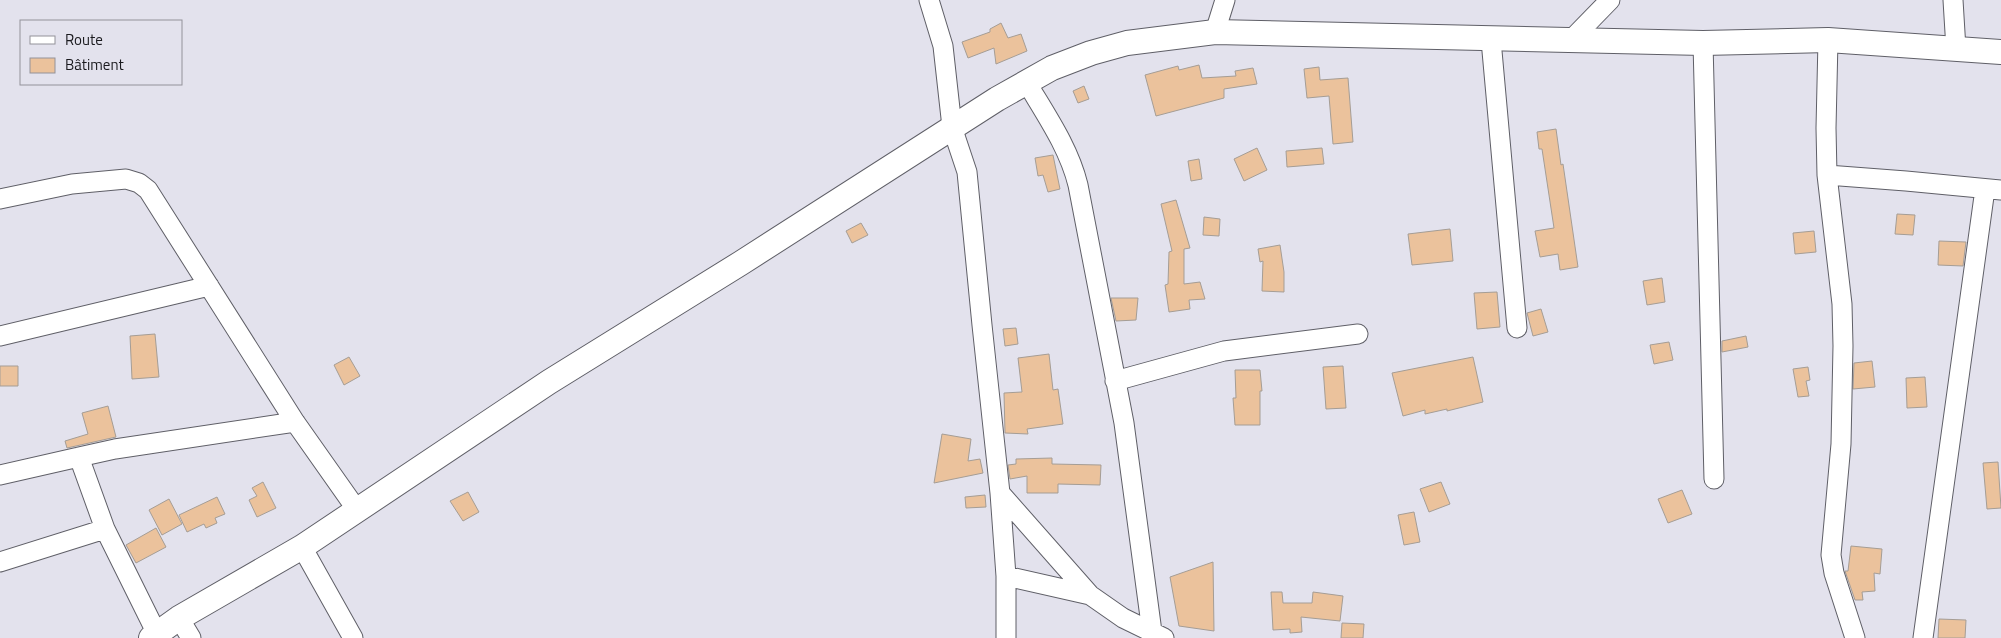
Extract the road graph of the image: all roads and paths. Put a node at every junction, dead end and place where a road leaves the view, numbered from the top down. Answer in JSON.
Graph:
{"nodes":[{"id":1,"x":929,"y":0,"type":"edge"},
{"id":2,"x":1225,"y":0,"type":"edge"},
{"id":3,"x":1610,"y":0,"type":"edge"},
{"id":4,"x":1953,"y":0,"type":"edge"},
{"id":5,"x":1215,"y":32,"type":"junction"},
{"id":6,"x":1572,"y":39,"type":"junction"},
{"id":7,"x":1491,"y":40,"type":"junction"},
{"id":8,"x":1828,"y":40,"type":"junction"},
{"id":9,"x":1703,"y":43,"type":"junction"},
{"id":10,"x":1956,"y":49,"type":"junction"},
{"id":11,"x":2001,"y":52,"type":"edge"},
{"id":12,"x":1027,"y":82,"type":"junction"},
{"id":13,"x":952,"y":127,"type":"junction"},
{"id":14,"x":1827,"y":175,"type":"junction"},
{"id":15,"x":1993,"y":189,"type":"edge"},
{"id":16,"x":0,"y":199,"type":"edge"},
{"id":17,"x":209,"y":286,"type":"junction"},
{"id":18,"x":1516,"y":328,"type":"dead end"},
{"id":19,"x":1358,"y":334,"type":"dead end"},
{"id":20,"x":0,"y":336,"type":"edge"},
{"id":21,"x":1115,"y":381,"type":"junction"},
{"id":22,"x":295,"y":422,"type":"junction"},
{"id":23,"x":79,"y":457,"type":"junction"},
{"id":24,"x":0,"y":475,"type":"edge"},
{"id":25,"x":1714,"y":478,"type":"dead end"},
{"id":26,"x":1000,"y":493,"type":"junction"},
{"id":27,"x":357,"y":510,"type":"junction"},
{"id":28,"x":106,"y":529,"type":"junction"},
{"id":29,"x":302,"y":547,"type":"junction"},
{"id":30,"x":0,"y":562,"type":"edge"},
{"id":31,"x":1006,"y":576,"type":"junction"},
{"id":32,"x":1090,"y":596,"type":"junction"},
{"id":33,"x":179,"y":618,"type":"junction"},
{"id":34,"x":1158,"y":635,"type":"edge"},
{"id":35,"x":154,"y":636,"type":"edge"},
{"id":36,"x":191,"y":638,"type":"edge"},
{"id":37,"x":353,"y":638,"type":"edge"},
{"id":38,"x":1006,"y":638,"type":"edge"},
{"id":39,"x":1855,"y":638,"type":"edge"},
{"id":40,"x":1923,"y":638,"type":"edge"}],
"edges":[{"from":1,"to":13,"type":"street"},
{"from":2,"to":5,"type":"street"},
{"from":3,"to":6,"type":"street"},
{"from":4,"to":10,"type":"street"},
{"from":5,"to":7,"type":"main road"},
{"from":5,"to":12,"type":"main road"},
{"from":6,"to":7,"type":"main road"},
{"from":6,"to":9,"type":"main road"},
{"from":7,"to":18,"type":"street"},
{"from":8,"to":9,"type":"main road"},
{"from":8,"to":10,"type":"main road"},
{"from":8,"to":14,"type":"street"},
{"from":9,"to":25,"type":"street"},
{"from":10,"to":11,"type":"main road"},
{"from":12,"to":13,"type":"main road"},
{"from":12,"to":21,"type":"street"},
{"from":13,"to":26,"type":"street"},
{"from":13,"to":27,"type":"main road"},
{"from":14,"to":15,"type":"street"},
{"from":14,"to":39,"type":"street"},
{"from":15,"to":40,"type":"street"},
{"from":16,"to":17,"type":"street"},
{"from":17,"to":20,"type":"street"},
{"from":17,"to":22,"type":"street"},
{"from":19,"to":21,"type":"street"},
{"from":21,"to":34,"type":"street"},
{"from":22,"to":23,"type":"street"},
{"from":22,"to":27,"type":"street"},
{"from":23,"to":24,"type":"street"},
{"from":23,"to":28,"type":"street"},
{"from":26,"to":31,"type":"street"},
{"from":26,"to":32,"type":"street"},
{"from":27,"to":29,"type":"main road"},
{"from":28,"to":30,"type":"street"},
{"from":28,"to":35,"type":"street"},
{"from":29,"to":33,"type":"main road"},
{"from":29,"to":37,"type":"street"},
{"from":31,"to":32,"type":"street"},
{"from":31,"to":38,"type":"street"},
{"from":32,"to":34,"type":"street"},
{"from":33,"to":35,"type":"main road"},
{"from":33,"to":36,"type":"street"}]}
